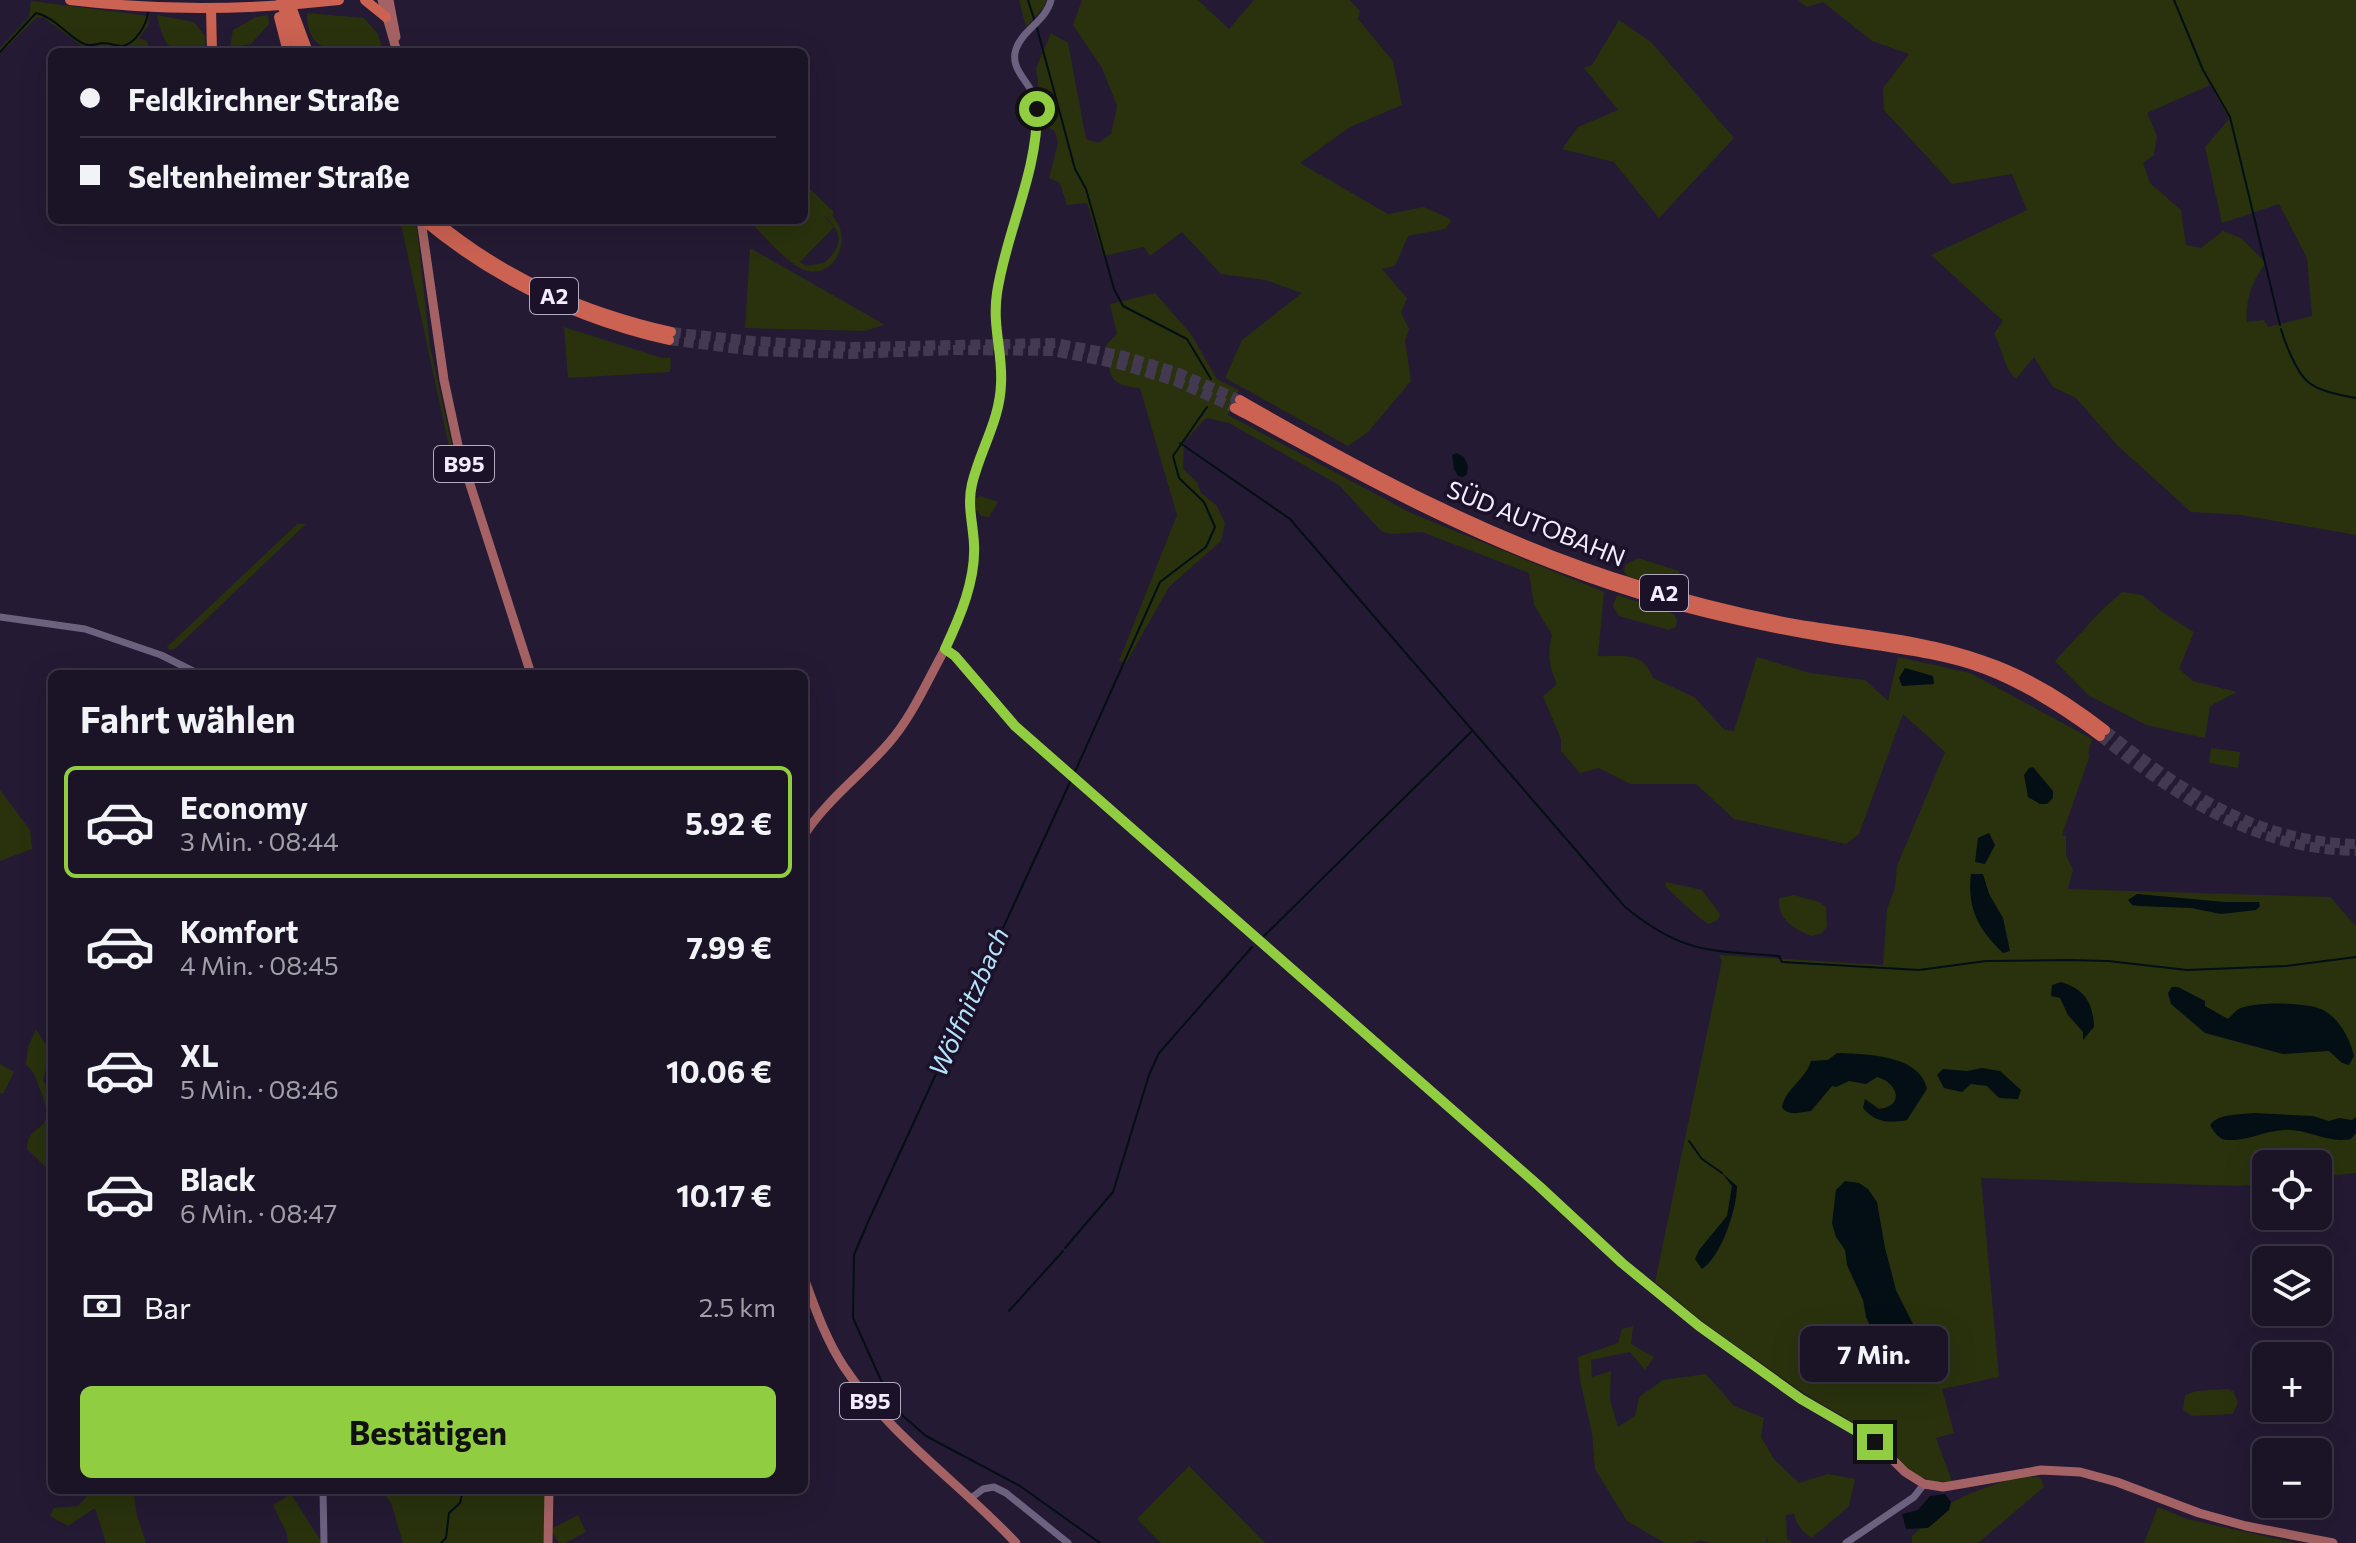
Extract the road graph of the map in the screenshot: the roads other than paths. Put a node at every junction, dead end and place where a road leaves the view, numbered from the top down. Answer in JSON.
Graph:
{"nodes":[{"id":1,"x":70,"y":0,"type":"edge"},
{"id":2,"x":339,"y":0,"type":"edge"},
{"id":3,"x":365,"y":0,"type":"edge"},
{"id":4,"x":1051,"y":0,"type":"edge"},
{"id":5,"x":285,"y":1,"type":"edge"},
{"id":6,"x":389,"y":5,"type":"edge"},
{"id":7,"x":193,"y":7,"type":"junction"},
{"id":8,"x":215,"y":8,"type":"junction"},
{"id":9,"x":211,"y":25,"type":"junction"},
{"id":10,"x":212,"y":48,"type":"edge"},
{"id":11,"x":218,"y":48,"type":"edge"},
{"id":12,"x":288,"y":48,"type":"edge"},
{"id":13,"x":298,"y":48,"type":"edge"},
{"id":14,"x":306,"y":48,"type":"edge"},
{"id":15,"x":396,"y":48,"type":"edge"},
{"id":16,"x":422,"y":224,"type":"edge"},
{"id":17,"x":427,"y":224,"type":"edge"},
{"id":18,"x":440,"y":224,"type":"edge"},
{"id":19,"x":1238,"y":404,"type":"tunnel mouth"},
{"id":20,"x":0,"y":617,"type":"edge"},
{"id":21,"x":945,"y":649,"type":"junction"},
{"id":22,"x":191,"y":670,"type":"edge"},
{"id":23,"x":530,"y":670,"type":"edge"},
{"id":24,"x":2102,"y":733,"type":"tunnel mouth"},
{"id":25,"x":808,"y":830,"type":"edge"},
{"id":26,"x":808,"y":1288,"type":"edge"},
{"id":27,"x":1924,"y":1484,"type":"junction"},
{"id":28,"x":323,"y":1494,"type":"edge"},
{"id":29,"x":549,"y":1494,"type":"edge"},
{"id":30,"x":970,"y":1499,"type":"junction"},
{"id":31,"x":324,"y":1543,"type":"edge"},
{"id":32,"x":548,"y":1543,"type":"edge"},
{"id":33,"x":1016,"y":1543,"type":"edge"},
{"id":34,"x":1068,"y":1543,"type":"edge"},
{"id":35,"x":1846,"y":1543,"type":"edge"},
{"id":36,"x":2333,"y":1543,"type":"edge"}],
"edges":[{"from":1,"to":7,"type":"highway"},
{"from":2,"to":8,"type":"highway"},
{"from":3,"to":6,"type":"highway"},
{"from":4,"to":21,"type":"street"},
{"from":5,"to":12,"type":"highway"},
{"from":5,"to":13,"type":"highway"},
{"from":5,"to":14,"type":"highway"},
{"from":6,"to":15,"type":"main road"},
{"from":7,"to":8,"type":"highway"},
{"from":7,"to":9,"type":"highway"},
{"from":8,"to":9,"type":"highway"},
{"from":8,"to":11,"type":"highway"},
{"from":9,"to":10,"type":"highway"},
{"from":16,"to":23,"type":"main road","number":"B95"},
{"from":17,"to":18,"type":"highway","number":"A2"},
{"from":19,"to":24,"type":"highway","name":"SÜD AUTOBAHN","number":"A2"},
{"from":20,"to":22,"type":"street"},
{"from":21,"to":25,"type":"main road"},
{"from":21,"to":27,"type":"main road"},
{"from":26,"to":30,"type":"main road","number":"B95"},
{"from":27,"to":35,"type":"street"},
{"from":27,"to":36,"type":"main road"},
{"from":28,"to":31,"type":"street"},
{"from":29,"to":32,"type":"main road"},
{"from":30,"to":33,"type":"main road","number":"B95"},
{"from":30,"to":34,"type":"street"}]}
